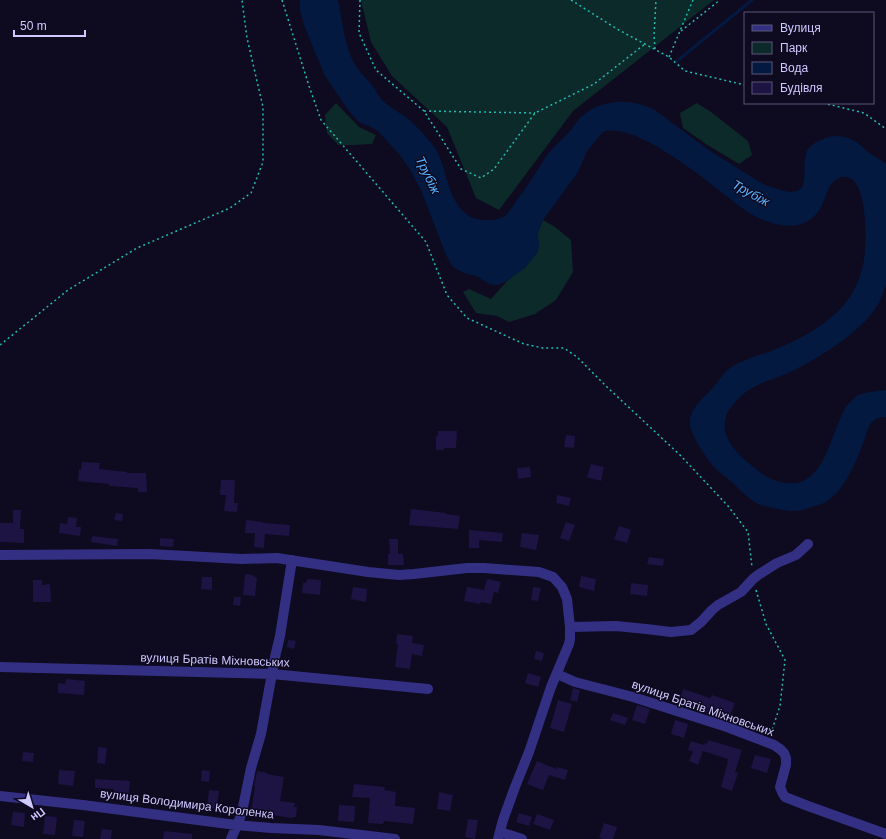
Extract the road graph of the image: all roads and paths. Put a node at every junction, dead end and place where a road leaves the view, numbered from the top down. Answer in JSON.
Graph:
{"nodes":[{"id":1,"x":242,"y":0,"type":"edge"},
{"id":2,"x":282,"y":0,"type":"edge"},
{"id":3,"x":360,"y":0,"type":"edge"},
{"id":4,"x":571,"y":0,"type":"edge"},
{"id":5,"x":656,"y":0,"type":"edge"},
{"id":6,"x":694,"y":0,"type":"edge"},
{"id":7,"x":720,"y":0,"type":"edge"},
{"id":8,"x":680,"y":32,"type":"junction"},
{"id":9,"x":645,"y":44,"type":"junction"},
{"id":10,"x":655,"y":49,"type":"junction"},
{"id":11,"x":669,"y":57,"type":"junction"},
{"id":12,"x":744,"y":85,"type":"edge"},
{"id":13,"x":827,"y":104,"type":"edge"},
{"id":14,"x":424,"y":111,"type":"junction"},
{"id":15,"x":535,"y":113,"type":"junction"},
{"id":16,"x":886,"y":129,"type":"edge"},
{"id":17,"x":0,"y":345,"type":"edge"},
{"id":18,"x":808,"y":544,"type":"dead end"},
{"id":19,"x":0,"y":555,"type":"edge"},
{"id":20,"x":292,"y":560,"type":"junction"},
{"id":21,"x":753,"y":579,"type":"junction"},
{"id":22,"x":570,"y":627,"type":"junction"},
{"id":23,"x":0,"y":667,"type":"edge"},
{"id":24,"x":272,"y":674,"type":"junction"},
{"id":25,"x":556,"y":674,"type":"junction"},
{"id":26,"x":428,"y":689,"type":"dead end"},
{"id":27,"x":767,"y":741,"type":"junction"},
{"id":28,"x":0,"y":796,"type":"edge"},
{"id":29,"x":236,"y":825,"type":"junction"},
{"id":30,"x":886,"y":834,"type":"edge"},
{"id":31,"x":499,"y":835,"type":"edge"},
{"id":32,"x":231,"y":839,"type":"edge"},
{"id":33,"x":395,"y":839,"type":"edge"},
{"id":34,"x":522,"y":839,"type":"edge"}],
"edges":[{"from":1,"to":17,"type":"path"},
{"from":2,"to":21,"type":"path"},
{"from":3,"to":14,"type":"path"},
{"from":4,"to":9,"type":"path"},
{"from":5,"to":10,"type":"path"},
{"from":6,"to":8,"type":"path"},
{"from":7,"to":8,"type":"path"},
{"from":8,"to":11,"type":"path"},
{"from":9,"to":10,"type":"path"},
{"from":9,"to":15,"type":"path"},
{"from":10,"to":11,"type":"path"},
{"from":11,"to":12,"type":"path"},
{"from":13,"to":16,"type":"path"},
{"from":14,"to":15,"type":"path"},
{"from":14,"to":15,"type":"path"},
{"from":18,"to":21,"type":"street"},
{"from":19,"to":20,"type":"street"},
{"from":20,"to":22,"type":"street"},
{"from":20,"to":24,"type":"street"},
{"from":21,"to":22,"type":"street"},
{"from":21,"to":27,"type":"path"},
{"from":22,"to":25,"type":"street"},
{"from":23,"to":24,"type":"street","name":"вулиця Братів Міхновських"},
{"from":24,"to":26,"type":"street","name":"вулиця Братів Міхновських"},
{"from":24,"to":29,"type":"street"},
{"from":25,"to":27,"type":"street","name":"вулиця Братів Міхновських"},
{"from":25,"to":31,"type":"street"},
{"from":27,"to":30,"type":"street","name":"вулиця Братів Міхновських"},
{"from":28,"to":29,"type":"street","name":"вулиця Володимира Короленка"},
{"from":29,"to":32,"type":"street"},
{"from":29,"to":33,"type":"street","name":"вулиця Володимира Короленка"},
{"from":31,"to":34,"type":"street"}]}
